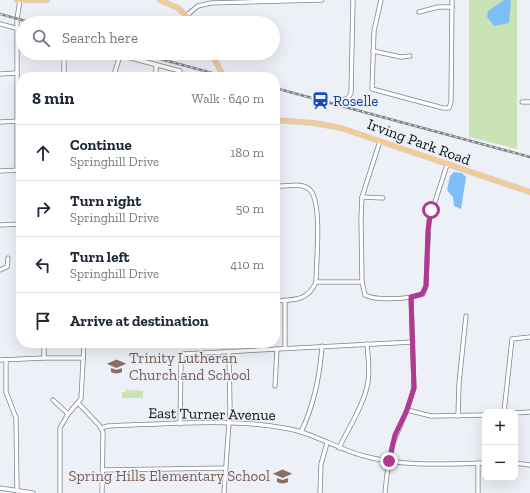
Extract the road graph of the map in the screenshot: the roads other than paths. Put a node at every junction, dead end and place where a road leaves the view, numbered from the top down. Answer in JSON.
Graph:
{"nodes":[{"id":1,"x":19,"y":0,"type":"edge"},
{"id":2,"x":47,"y":0,"type":"edge"},
{"id":3,"x":160,"y":0,"type":"edge"},
{"id":4,"x":322,"y":0,"type":"edge"},
{"id":5,"x":353,"y":0,"type":"edge"},
{"id":6,"x":381,"y":0,"type":"edge"},
{"id":7,"x":452,"y":0,"type":"edge"},
{"id":8,"x":235,"y":1,"type":"edge"},
{"id":9,"x":452,"y":7,"type":"junction"},
{"id":10,"x":420,"y":12,"type":"dead end"},
{"id":11,"x":186,"y":15,"type":"joint"},
{"id":12,"x":18,"y":16,"type":"edge"},
{"id":13,"x":0,"y":24,"type":"edge"},
{"id":14,"x":16,"y":28,"type":"edge"},
{"id":15,"x":373,"y":51,"type":"junction"},
{"id":16,"x":410,"y":56,"type":"dead end"},
{"id":17,"x":17,"y":60,"type":"edge"},
{"id":18,"x":64,"y":60,"type":"edge"},
{"id":19,"x":119,"y":60,"type":"edge"},
{"id":20,"x":138,"y":60,"type":"edge"},
{"id":21,"x":215,"y":60,"type":"edge"},
{"id":22,"x":156,"y":65,"type":"junction"},
{"id":23,"x":180,"y":71,"type":"dead end"},
{"id":24,"x":17,"y":72,"type":"edge"},
{"id":25,"x":64,"y":72,"type":"edge"},
{"id":26,"x":115,"y":72,"type":"edge"},
{"id":27,"x":156,"y":72,"type":"edge"},
{"id":28,"x":221,"y":72,"type":"edge"},
{"id":29,"x":16,"y":73,"type":"edge"},
{"id":30,"x":0,"y":74,"type":"edge"},
{"id":31,"x":342,"y":100,"type":"dead end"},
{"id":32,"x":522,"y":102,"type":"dead end"},
{"id":33,"x":530,"y":102,"type":"edge"},
{"id":34,"x":280,"y":120,"type":"edge"},
{"id":35,"x":16,"y":121,"type":"edge"},
{"id":36,"x":0,"y":122,"type":"edge"},
{"id":37,"x":380,"y":140,"type":"junction"},
{"id":38,"x":447,"y":165,"type":"junction"},
{"id":39,"x":16,"y":170,"type":"edge"},
{"id":40,"x":0,"y":171,"type":"edge"},
{"id":41,"x":280,"y":186,"type":"edge"},
{"id":42,"x":530,"y":192,"type":"edge"},
{"id":43,"x":362,"y":196,"type":"junction"},
{"id":44,"x":383,"y":198,"type":"dead end"},
{"id":45,"x":16,"y":224,"type":"edge"},
{"id":46,"x":0,"y":225,"type":"edge"},
{"id":47,"x":8,"y":258,"type":"dead end"},
{"id":48,"x":0,"y":270,"type":"edge"},
{"id":49,"x":316,"y":282,"type":"junction"},
{"id":50,"x":362,"y":282,"type":"junction"},
{"id":51,"x":411,"y":297,"type":"junction"},
{"id":52,"x":280,"y":300,"type":"edge"},
{"id":53,"x":285,"y":300,"type":"junction"},
{"id":54,"x":466,"y":316,"type":"dead end"},
{"id":55,"x":530,"y":337,"type":"edge"},
{"id":56,"x":413,"y":342,"type":"junction"},
{"id":57,"x":367,"y":344,"type":"junction"},
{"id":58,"x":322,"y":346,"type":"junction"},
{"id":59,"x":44,"y":348,"type":"edge"},
{"id":60,"x":84,"y":348,"type":"edge"},
{"id":61,"x":277,"y":348,"type":"junction"},
{"id":62,"x":285,"y":348,"type":"junction"},
{"id":63,"x":229,"y":351,"type":"junction"},
{"id":64,"x":44,"y":358,"type":"junction"},
{"id":65,"x":83,"y":358,"type":"junction"},
{"id":66,"x":0,"y":360,"type":"edge"},
{"id":67,"x":6,"y":360,"type":"junction"},
{"id":68,"x":275,"y":386,"type":"dead end"},
{"id":69,"x":53,"y":400,"type":"dead end"},
{"id":70,"x":79,"y":404,"type":"junction"},
{"id":71,"x":504,"y":409,"type":"edge"},
{"id":72,"x":407,"y":410,"type":"junction"},
{"id":73,"x":530,"y":412,"type":"edge"},
{"id":74,"x":518,"y":413,"type":"edge"},
{"id":75,"x":68,"y":414,"type":"junction"},
{"id":76,"x":482,"y":415,"type":"edge"},
{"id":77,"x":458,"y":416,"type":"junction"},
{"id":78,"x":180,"y":424,"type":"junction"},
{"id":79,"x":228,"y":424,"type":"junction"},
{"id":80,"x":101,"y":428,"type":"junction"},
{"id":81,"x":301,"y":432,"type":"junction"},
{"id":82,"x":327,"y":442,"type":"junction"},
{"id":83,"x":339,"y":448,"type":"junction"},
{"id":84,"x":389,"y":461,"type":"junction"},
{"id":85,"x":478,"y":463,"type":"junction"},
{"id":86,"x":482,"y":463,"type":"edge"},
{"id":87,"x":518,"y":463,"type":"edge"},
{"id":88,"x":530,"y":465,"type":"edge"},
{"id":89,"x":226,"y":468,"type":"junction"},
{"id":90,"x":103,"y":470,"type":"junction"},
{"id":91,"x":0,"y":488,"type":"edge"},
{"id":92,"x":17,"y":490,"type":"junction"},
{"id":93,"x":31,"y":493,"type":"edge"},
{"id":94,"x":60,"y":493,"type":"edge"},
{"id":95,"x":102,"y":493,"type":"edge"},
{"id":96,"x":224,"y":493,"type":"edge"},
{"id":97,"x":320,"y":493,"type":"edge"},
{"id":98,"x":385,"y":493,"type":"edge"},
{"id":99,"x":478,"y":493,"type":"edge"}],
"edges":[{"from":1,"to":2,"type":"main road"},
{"from":1,"to":12,"type":"street"},
{"from":3,"to":11,"type":"main road"},
{"from":4,"to":8,"type":"street"},
{"from":5,"to":31,"type":"street"},
{"from":6,"to":15,"type":"street"},
{"from":7,"to":9,"type":"street"},
{"from":8,"to":11,"type":"street"},
{"from":9,"to":10,"type":"street"},
{"from":9,"to":15,"type":"street"},
{"from":13,"to":14,"type":"street"},
{"from":15,"to":16,"type":"street"},
{"from":17,"to":24,"type":"street"},
{"from":18,"to":25,"type":"street"},
{"from":19,"to":26,"type":"street"},
{"from":20,"to":22,"type":"street"},
{"from":21,"to":28,"type":"main road"},
{"from":22,"to":23,"type":"street"},
{"from":22,"to":27,"type":"street"},
{"from":29,"to":30,"type":"street"},
{"from":32,"to":33,"type":"street"},
{"from":34,"to":37,"type":"main road","name":"Irving Park Road"},
{"from":35,"to":36,"type":"street"},
{"from":37,"to":38,"type":"main road","name":"Irving Park Road"},
{"from":37,"to":43,"type":"street"},
{"from":38,"to":42,"type":"main road","name":"Irving Park Road"},
{"from":38,"to":51,"type":"street"},
{"from":39,"to":40,"type":"street"},
{"from":41,"to":49,"type":"street"},
{"from":43,"to":44,"type":"street"},
{"from":43,"to":50,"type":"street"},
{"from":45,"to":46,"type":"street"},
{"from":47,"to":48,"type":"street"},
{"from":49,"to":50,"type":"street"},
{"from":49,"to":53,"type":"street"},
{"from":50,"to":51,"type":"street"},
{"from":51,"to":56,"type":"street"},
{"from":52,"to":53,"type":"street"},
{"from":53,"to":62,"type":"street"},
{"from":54,"to":77,"type":"street"},
{"from":55,"to":71,"type":"street"},
{"from":56,"to":57,"type":"street"},
{"from":56,"to":72,"type":"street"},
{"from":57,"to":58,"type":"street"},
{"from":57,"to":83,"type":"street"},
{"from":58,"to":62,"type":"street"},
{"from":58,"to":81,"type":"street"},
{"from":59,"to":64,"type":"street"},
{"from":60,"to":65,"type":"street"},
{"from":61,"to":62,"type":"street"},
{"from":61,"to":63,"type":"street"},
{"from":61,"to":68,"type":"street"},
{"from":63,"to":78,"type":"street"},
{"from":63,"to":79,"type":"street"},
{"from":64,"to":65,"type":"street"},
{"from":64,"to":67,"type":"street"},
{"from":65,"to":70,"type":"street"},
{"from":66,"to":67,"type":"street"},
{"from":67,"to":92,"type":"street"},
{"from":69,"to":75,"type":"street"},
{"from":70,"to":75,"type":"street"},
{"from":70,"to":80,"type":"street"},
{"from":72,"to":77,"type":"street"},
{"from":72,"to":84,"type":"street"},
{"from":73,"to":74,"type":"street"},
{"from":75,"to":94,"type":"street"},
{"from":76,"to":77,"type":"street"},
{"from":78,"to":79,"type":"street","name":"East Turner Avenue"},
{"from":78,"to":80,"type":"street","name":"East Turner Avenue"},
{"from":79,"to":81,"type":"street","name":"East Turner Avenue"},
{"from":79,"to":89,"type":"street"},
{"from":80,"to":90,"type":"street"},
{"from":81,"to":82,"type":"street","name":"East Turner Avenue"},
{"from":82,"to":83,"type":"street","name":"East Turner Avenue"},
{"from":82,"to":97,"type":"street"},
{"from":83,"to":84,"type":"street","name":"East Turner Avenue"},
{"from":84,"to":85,"type":"street","name":"East Turner Avenue"},
{"from":84,"to":98,"type":"street"},
{"from":85,"to":86,"type":"street","name":"East Turner Avenue"},
{"from":85,"to":99,"type":"street"},
{"from":87,"to":88,"type":"street"},
{"from":89,"to":90,"type":"street"},
{"from":89,"to":96,"type":"street"},
{"from":90,"to":95,"type":"street"},
{"from":91,"to":92,"type":"street"},
{"from":92,"to":93,"type":"street"}]}
